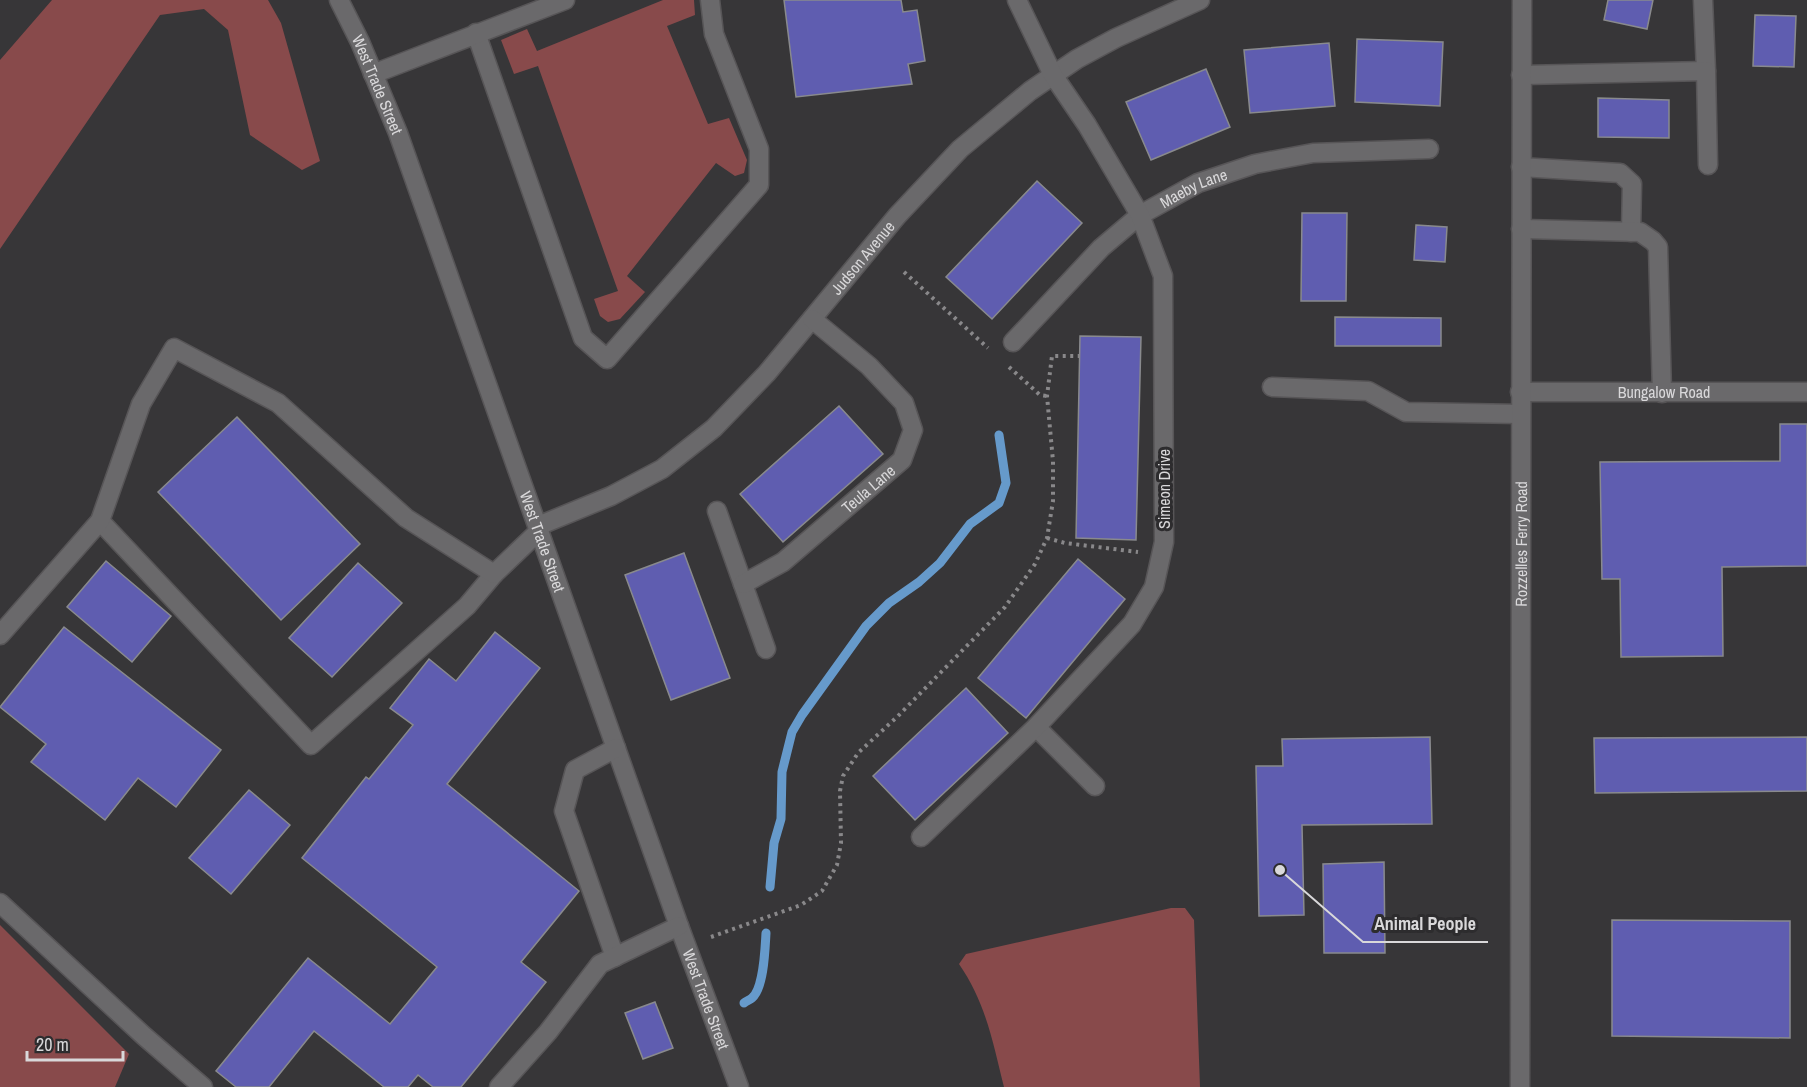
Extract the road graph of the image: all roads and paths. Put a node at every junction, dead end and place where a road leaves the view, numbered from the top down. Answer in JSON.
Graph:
{"nodes":[{"id":1,"x":339,"y":0,"type":"edge"},
{"id":2,"x":565,"y":0,"type":"edge"},
{"id":3,"x":710,"y":0,"type":"edge"},
{"id":4,"x":1017,"y":0,"type":"edge"},
{"id":5,"x":1522,"y":0,"type":"edge"},
{"id":6,"x":1703,"y":0,"type":"edge"},
{"id":7,"x":1188,"y":2,"type":"edge"},
{"id":8,"x":476,"y":33,"type":"junction"},
{"id":9,"x":1706,"y":71,"type":"junction"},
{"id":10,"x":373,"y":74,"type":"junction"},
{"id":11,"x":1053,"y":75,"type":"junction"},
{"id":12,"x":1521,"y":75,"type":"junction"},
{"id":13,"x":1429,"y":149,"type":"dead end"},
{"id":14,"x":1708,"y":165,"type":"dead end"},
{"id":15,"x":1521,"y":167,"type":"junction"},
{"id":16,"x":1140,"y":215,"type":"junction"},
{"id":17,"x":1521,"y":229,"type":"junction"},
{"id":18,"x":1631,"y":232,"type":"junction"},
{"id":19,"x":904,"y":272,"type":"dead end"},
{"id":20,"x":812,"y":319,"type":"junction"},
{"id":21,"x":1013,"y":342,"type":"dead end"},
{"id":22,"x":989,"y":349,"type":"dead end"},
{"id":23,"x":1080,"y":356,"type":"dead end"},
{"id":24,"x":1006,"y":364,"type":"dead end"},
{"id":25,"x":1272,"y":387,"type":"dead end"},
{"id":26,"x":1520,"y":392,"type":"junction"},
{"id":27,"x":1807,"y":392,"type":"edge"},
{"id":28,"x":1662,"y":393,"type":"junction"},
{"id":29,"x":1047,"y":396,"type":"junction"},
{"id":30,"x":1520,"y":414,"type":"junction"},
{"id":31,"x":717,"y":511,"type":"dead end"},
{"id":32,"x":100,"y":521,"type":"junction"},
{"id":33,"x":539,"y":529,"type":"junction"},
{"id":34,"x":1047,"y":538,"type":"junction"},
{"id":35,"x":1161,"y":555,"type":"junction"},
{"id":36,"x":494,"y":573,"type":"junction"},
{"id":37,"x":743,"y":584,"type":"junction"},
{"id":38,"x":0,"y":635,"type":"edge"},
{"id":39,"x":766,"y":649,"type":"dead end"},
{"id":40,"x":1036,"y":727,"type":"junction"},
{"id":41,"x":616,"y":748,"type":"junction"},
{"id":42,"x":1095,"y":786,"type":"dead end"},
{"id":43,"x":921,"y":837,"type":"dead end"},
{"id":44,"x":0,"y":903,"type":"edge"},
{"id":45,"x":679,"y":926,"type":"junction"},
{"id":46,"x":686,"y":945,"type":"junction"},
{"id":47,"x":615,"y":957,"type":"junction"},
{"id":48,"x":203,"y":1087,"type":"edge"},
{"id":49,"x":499,"y":1087,"type":"edge"},
{"id":50,"x":739,"y":1087,"type":"edge"},
{"id":51,"x":1520,"y":1087,"type":"edge"}],
"edges":[{"from":1,"to":10,"type":"street","name":"West Trade Street"},
{"from":2,"to":8,"type":"street"},
{"from":3,"to":8,"type":"street"},
{"from":4,"to":11,"type":"street","name":"Simeon Drive"},
{"from":5,"to":12,"type":"street","name":"Rozzelles Ferry Road"},
{"from":6,"to":9,"type":"street"},
{"from":7,"to":11,"type":"street","name":"Judson Avenue"},
{"from":8,"to":10,"type":"street"},
{"from":9,"to":12,"type":"street"},
{"from":9,"to":14,"type":"street"},
{"from":10,"to":33,"type":"street","name":"West Trade Street"},
{"from":11,"to":16,"type":"street","name":"Simeon Drive"},
{"from":11,"to":20,"type":"street","name":"Judson Avenue"},
{"from":12,"to":15,"type":"street","name":"Rozzelles Ferry Road"},
{"from":13,"to":16,"type":"street","name":"Maeby Lane"},
{"from":15,"to":17,"type":"street","name":"Rozzelles Ferry Road"},
{"from":15,"to":18,"type":"street"},
{"from":16,"to":21,"type":"street","name":"Maeby Lane"},
{"from":16,"to":35,"type":"street","name":"Simeon Drive"},
{"from":17,"to":18,"type":"street"},
{"from":17,"to":26,"type":"street","name":"Rozzelles Ferry Road"},
{"from":18,"to":28,"type":"street"},
{"from":19,"to":22,"type":"path"},
{"from":20,"to":33,"type":"street","name":"Judson Avenue"},
{"from":20,"to":37,"type":"street","name":"Teula Lane"},
{"from":23,"to":29,"type":"path"},
{"from":24,"to":29,"type":"path"},
{"from":25,"to":30,"type":"street"},
{"from":26,"to":28,"type":"street","name":"Bungalow Road"},
{"from":26,"to":30,"type":"street","name":"Rozzelles Ferry Road"},
{"from":27,"to":28,"type":"street","name":"Bungalow Road"},
{"from":29,"to":34,"type":"path"},
{"from":30,"to":51,"type":"street","name":"Rozzelles Ferry Road"},
{"from":31,"to":37,"type":"street"},
{"from":32,"to":36,"type":"street"},
{"from":32,"to":36,"type":"street"},
{"from":32,"to":38,"type":"street"},
{"from":33,"to":36,"type":"street"},
{"from":33,"to":41,"type":"street","name":"West Trade Street"},
{"from":34,"to":35,"type":"path"},
{"from":34,"to":46,"type":"path"},
{"from":35,"to":40,"type":"street","name":"Simeon Drive"},
{"from":37,"to":39,"type":"street"},
{"from":40,"to":42,"type":"street"},
{"from":40,"to":43,"type":"street","name":"Simeon Drive"},
{"from":41,"to":45,"type":"street","name":"West Trade Street"},
{"from":41,"to":47,"type":"street"},
{"from":44,"to":48,"type":"street"},
{"from":45,"to":46,"type":"street","name":"West Trade Street"},
{"from":45,"to":47,"type":"street"},
{"from":46,"to":50,"type":"street","name":"West Trade Street"},
{"from":47,"to":49,"type":"street"}]}
